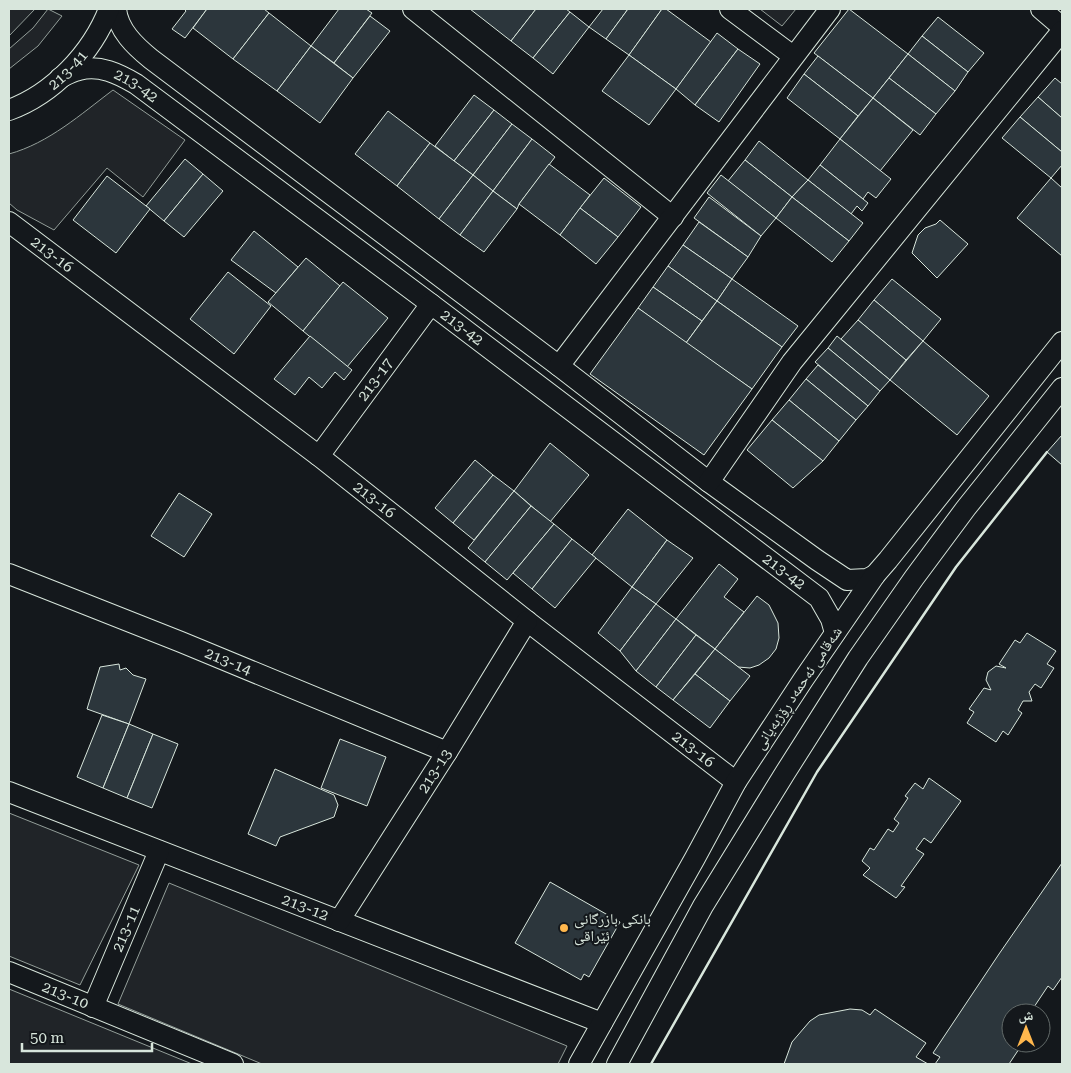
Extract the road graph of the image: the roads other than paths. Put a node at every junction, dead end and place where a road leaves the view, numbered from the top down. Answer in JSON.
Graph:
{"nodes":[{"id":1,"x":110,"y":9,"type":"edge"},
{"id":2,"x":116,"y":9,"type":"edge"},
{"id":3,"x":413,"y":9,"type":"edge"},
{"id":4,"x":730,"y":9,"type":"edge"},
{"id":5,"x":830,"y":9,"type":"edge"},
{"id":6,"x":1041,"y":9,"type":"edge"},
{"id":7,"x":1062,"y":27,"type":"edge"},
{"id":8,"x":1062,"y":31,"type":"edge"},
{"id":9,"x":793,"y":56,"type":"junction"},
{"id":10,"x":60,"y":78,"type":"junction"},
{"id":11,"x":9,"y":110,"type":"edge"},
{"id":12,"x":673,"y":217,"type":"junction"},
{"id":13,"x":9,"y":222,"type":"edge"},
{"id":14,"x":431,"y":304,"type":"junction"},
{"id":15,"x":1062,"y":342,"type":"edge"},
{"id":16,"x":559,"y":366,"type":"junction"},
{"id":17,"x":1060,"y":396,"type":"edge"},
{"id":18,"x":319,"y":456,"type":"junction"},
{"id":19,"x":709,"y":482,"type":"junction"},
{"id":20,"x":9,"y":574,"type":"edge"},
{"id":21,"x":875,"y":574,"type":"junction"},
{"id":22,"x":527,"y":620,"type":"junction"},
{"id":23,"x":835,"y":634,"type":"junction"},
{"id":24,"x":447,"y":752,"type":"junction"},
{"id":25,"x":736,"y":782,"type":"junction"},
{"id":26,"x":9,"y":792,"type":"edge"},
{"id":27,"x":159,"y":851,"type":"junction"},
{"id":28,"x":676,"y":891,"type":"junction"},
{"id":29,"x":703,"y":906,"type":"junction"},
{"id":30,"x":339,"y":921,"type":"junction"},
{"id":31,"x":9,"y":972,"type":"edge"},
{"id":32,"x":93,"y":1006,"type":"junction"},
{"id":33,"x":602,"y":1023,"type":"junction"},
{"id":34,"x":234,"y":1064,"type":"edge"},
{"id":35,"x":579,"y":1064,"type":"edge"},
{"id":36,"x":617,"y":1064,"type":"edge"}],
"edges":[{"from":1,"to":10,"type":"street","name":"213-41"},
{"from":2,"to":16,"type":"street","name":"213-42"},
{"from":3,"to":12,"type":"street"},
{"from":4,"to":9,"type":"street"},
{"from":5,"to":9,"type":"street"},
{"from":6,"to":7,"type":"street"},
{"from":8,"to":19,"type":"street"},
{"from":9,"to":12,"type":"street"},
{"from":10,"to":11,"type":"street","name":"213-41"},
{"from":10,"to":14,"type":"street","name":"213-42"},
{"from":12,"to":16,"type":"street"},
{"from":13,"to":18,"type":"street","name":"213-16"},
{"from":14,"to":18,"type":"street","name":"213-17"},
{"from":14,"to":23,"type":"street","name":"213-42"},
{"from":15,"to":21,"type":"street","name":"شەقامی ئەحمەد ڕۆژبەیانی"},
{"from":16,"to":19,"type":"street","name":"213-42"},
{"from":17,"to":29,"type":"street"},
{"from":18,"to":22,"type":"street","name":"213-16"},
{"from":19,"to":21,"type":"street","name":"213-42"},
{"from":20,"to":24,"type":"street","name":"213-14"},
{"from":21,"to":23,"type":"street","name":"شەقامی ئەحمەد ڕۆژبەیانی"},
{"from":22,"to":24,"type":"street","name":"213-13"},
{"from":22,"to":25,"type":"street","name":"213-16"},
{"from":23,"to":25,"type":"street","name":"شەقامی ئەحمەد ڕۆژبەیانی"},
{"from":24,"to":30,"type":"street","name":"213-13"},
{"from":25,"to":28,"type":"street","name":"شەقامی ئەحمەد ڕۆژبەیانی"},
{"from":26,"to":27,"type":"street","name":"213-12"},
{"from":27,"to":30,"type":"street","name":"213-12"},
{"from":27,"to":32,"type":"street","name":"213-11"},
{"from":28,"to":29,"type":"street"},
{"from":28,"to":33,"type":"street","name":"شەقامی ئەحمەد ڕۆژبەیانی"},
{"from":29,"to":36,"type":"street"},
{"from":30,"to":33,"type":"street","name":"213-12"},
{"from":31,"to":32,"type":"street","name":"213-10"},
{"from":32,"to":34,"type":"street","name":"213-10"},
{"from":33,"to":35,"type":"street","name":"شەقامی ئەحمەد ڕۆژبەیانی"}]}
